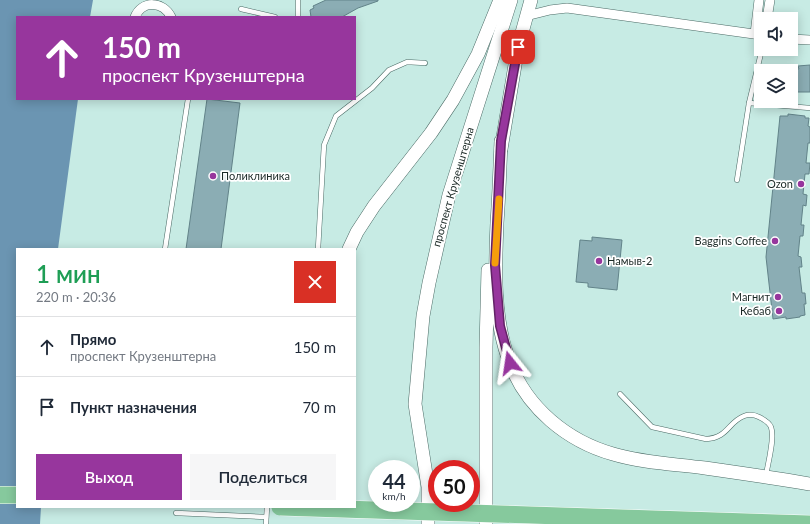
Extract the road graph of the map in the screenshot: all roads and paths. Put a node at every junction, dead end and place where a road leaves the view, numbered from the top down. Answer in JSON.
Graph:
{"nodes":[{"id":1,"x":298,"y":0,"type":"edge"},
{"id":2,"x":500,"y":0,"type":"edge"},
{"id":3,"x":511,"y":0,"type":"edge"},
{"id":4,"x":531,"y":0,"type":"edge"},
{"id":5,"x":760,"y":0,"type":"edge"},
{"id":6,"x":770,"y":0,"type":"edge"},
{"id":7,"x":164,"y":4,"type":"edge"},
{"id":8,"x":241,"y":9,"type":"dead end"},
{"id":9,"x":759,"y":12,"type":"edge"},
{"id":10,"x":768,"y":12,"type":"edge"},
{"id":11,"x":136,"y":16,"type":"edge"},
{"id":12,"x":171,"y":16,"type":"edge"},
{"id":13,"x":271,"y":16,"type":"edge"},
{"id":14,"x":298,"y":16,"type":"edge"},
{"id":15,"x":526,"y":16,"type":"junction"},
{"id":16,"x":754,"y":34,"type":"edge"},
{"id":17,"x":798,"y":39,"type":"edge"},
{"id":18,"x":810,"y":40,"type":"edge"},
{"id":19,"x":760,"y":56,"type":"edge"},
{"id":20,"x":425,"y":63,"type":"dead end"},
{"id":21,"x":188,"y":100,"type":"edge"},
{"id":22,"x":749,"y":102,"type":"junction"},
{"id":23,"x":810,"y":108,"type":"edge"},
{"id":24,"x":501,"y":141,"type":"junction"},
{"id":25,"x":737,"y":180,"type":"dead end"},
{"id":26,"x":165,"y":248,"type":"edge"},
{"id":27,"x":318,"y":248,"type":"edge"},
{"id":28,"x":349,"y":248,"type":"edge"},
{"id":29,"x":620,"y":394,"type":"dead end"},
{"id":30,"x":765,"y":477,"type":"junction"},
{"id":31,"x":810,"y":484,"type":"edge"},
{"id":32,"x":0,"y":495,"type":"edge"},
{"id":33,"x":16,"y":495,"type":"edge"},
{"id":34,"x":273,"y":512,"type":"edge"},
{"id":35,"x":176,"y":513,"type":"dead end"},
{"id":36,"x":266,"y":524,"type":"edge"},
{"id":37,"x":428,"y":524,"type":"edge"},
{"id":38,"x":486,"y":524,"type":"edge"},
{"id":39,"x":810,"y":524,"type":"edge"}],
"edges":[{"from":1,"to":14,"type":"lane"},
{"from":2,"to":28,"type":"main road"},
{"from":3,"to":37,"type":"main road","name":"проспект Крузенштерна"},
{"from":4,"to":15,"type":"main road"},
{"from":5,"to":9,"type":"street"},
{"from":6,"to":10,"type":"street"},
{"from":7,"to":11,"type":"street"},
{"from":7,"to":12,"type":"street"},
{"from":8,"to":13,"type":"lane"},
{"from":15,"to":16,"type":"street"},
{"from":15,"to":24,"type":"main road"},
{"from":17,"to":18,"type":"street"},
{"from":19,"to":22,"type":"lane"},
{"from":20,"to":27,"type":"lane"},
{"from":21,"to":26,"type":"lane"},
{"from":22,"to":23,"type":"lane"},
{"from":22,"to":25,"type":"lane"},
{"from":24,"to":30,"type":"main road"},
{"from":24,"to":38,"type":"main road"},
{"from":29,"to":30,"type":"lane"},
{"from":30,"to":31,"type":"main road"},
{"from":32,"to":33,"type":"highway"},
{"from":34,"to":35,"type":"lane"},
{"from":34,"to":36,"type":"lane"},
{"from":34,"to":39,"type":"highway","bridge":true}]}
